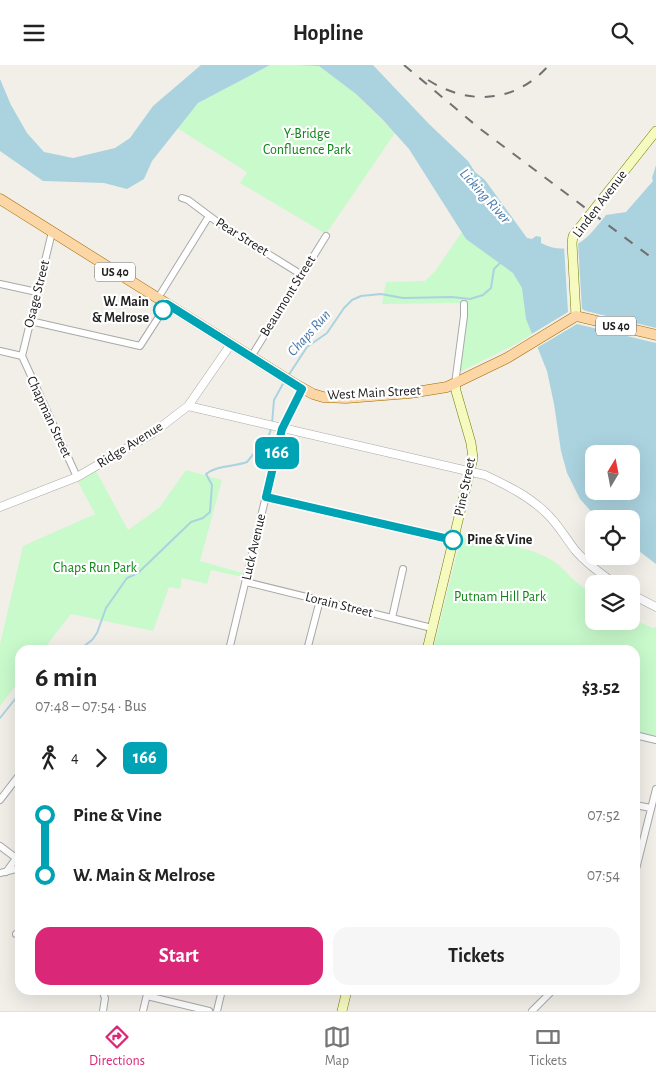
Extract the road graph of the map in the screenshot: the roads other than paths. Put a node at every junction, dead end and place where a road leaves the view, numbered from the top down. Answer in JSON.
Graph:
{"nodes":[{"id":1,"x":656,"y":131,"type":"edge"},
{"id":2,"x":182,"y":198,"type":"dead end"},
{"id":3,"x":0,"y":199,"type":"edge"},
{"id":4,"x":209,"y":216,"type":"junction"},
{"id":5,"x":52,"y":232,"type":"junction"},
{"id":6,"x":326,"y":236,"type":"dead end"},
{"id":7,"x":302,"y":275,"type":"junction"},
{"id":8,"x":0,"y":284,"type":"edge"},
{"id":9,"x":37,"y":292,"type":"junction"},
{"id":10,"x":158,"y":298,"type":"junction"},
{"id":11,"x":167,"y":304,"type":"junction"},
{"id":12,"x":464,"y":304,"type":"dead end"},
{"id":13,"x":576,"y":316,"type":"junction"},
{"id":14,"x":30,"y":321,"type":"junction"},
{"id":15,"x":656,"y":335,"type":"edge"},
{"id":16,"x":231,"y":344,"type":"junction"},
{"id":17,"x":0,"y":351,"type":"edge"},
{"id":18,"x":22,"y":356,"type":"junction"},
{"id":19,"x":251,"y":357,"type":"junction"},
{"id":20,"x":455,"y":384,"type":"junction"},
{"id":21,"x":302,"y":389,"type":"junction"},
{"id":22,"x":188,"y":406,"type":"junction"},
{"id":23,"x":279,"y":428,"type":"junction"},
{"id":24,"x":471,"y":472,"type":"junction"},
{"id":25,"x":77,"y":477,"type":"junction"},
{"id":26,"x":266,"y":497,"type":"junction"},
{"id":27,"x":0,"y":507,"type":"edge"},
{"id":28,"x":453,"y":540,"type":"junction"},
{"id":29,"x":403,"y":569,"type":"dead end"},
{"id":30,"x":604,"y":575,"type":"edge"},
{"id":31,"x":246,"y":582,"type":"junction"},
{"id":32,"x":640,"y":599,"type":"edge"},
{"id":33,"x":320,"y":600,"type":"junction"},
{"id":34,"x":656,"y":607,"type":"edge"},
{"id":35,"x":392,"y":618,"type":"junction"},
{"id":36,"x":432,"y":628,"type":"junction"},
{"id":37,"x":230,"y":645,"type":"edge"},
{"id":38,"x":308,"y":645,"type":"edge"},
{"id":39,"x":428,"y":645,"type":"edge"},
{"id":40,"x":640,"y":736,"type":"edge"},
{"id":41,"x":656,"y":740,"type":"edge"},
{"id":42,"x":15,"y":780,"type":"edge"},
{"id":43,"x":656,"y":789,"type":"edge"},
{"id":44,"x":0,"y":800,"type":"edge"},
{"id":45,"x":640,"y":806,"type":"edge"},
{"id":46,"x":651,"y":808,"type":"junction"},
{"id":47,"x":640,"y":843,"type":"edge"},
{"id":48,"x":0,"y":846,"type":"edge"},
{"id":49,"x":15,"y":854,"type":"edge"},
{"id":50,"x":15,"y":859,"type":"edge"},
{"id":51,"x":15,"y":869,"type":"edge"},
{"id":52,"x":3,"y":873,"type":"edge"},
{"id":53,"x":104,"y":995,"type":"edge"},
{"id":54,"x":147,"y":995,"type":"edge"},
{"id":55,"x":155,"y":995,"type":"edge"},
{"id":56,"x":221,"y":995,"type":"edge"},
{"id":57,"x":346,"y":995,"type":"edge"},
{"id":58,"x":548,"y":995,"type":"edge"},
{"id":59,"x":104,"y":1011,"type":"edge"},
{"id":60,"x":143,"y":1011,"type":"edge"},
{"id":61,"x":209,"y":1011,"type":"edge"},
{"id":62,"x":217,"y":1011,"type":"edge"},
{"id":63,"x":342,"y":1011,"type":"edge"},
{"id":64,"x":532,"y":1011,"type":"edge"}],
"edges":[{"from":1,"to":13,"type":"main road","name":"Linden Avenue"},
{"from":2,"to":4,"type":"street","name":"Pear Street"},
{"from":3,"to":5,"type":"main road","name":"West Main Street","number":"US 40"},
{"from":4,"to":7,"type":"street","name":"Pear Street"},
{"from":4,"to":10,"type":"street"},
{"from":5,"to":9,"type":"street","name":"Osage Street"},
{"from":5,"to":10,"type":"main road","name":"West Main Street","number":"US 40"},
{"from":6,"to":7,"type":"street","name":"Beaumont Street"},
{"from":7,"to":19,"type":"street","name":"Beaumont Street"},
{"from":8,"to":9,"type":"street"},
{"from":9,"to":14,"type":"street","name":"Osage Street"},
{"from":10,"to":11,"type":"main road","name":"West Main Street","number":"US 40"},
{"from":11,"to":14,"type":"street"},
{"from":11,"to":16,"type":"main road","name":"West Main Street","number":"US 40"},
{"from":12,"to":20,"type":"street"},
{"from":13,"to":15,"type":"main road","number":"US 40"},
{"from":13,"to":20,"type":"main road","name":"West Main Street","number":"US 40"},
{"from":14,"to":18,"type":"street","name":"Osage Street"},
{"from":16,"to":19,"type":"main road","name":"West Main Street","number":"US 40"},
{"from":16,"to":22,"type":"street","name":"Ridge Avenue"},
{"from":17,"to":18,"type":"street"},
{"from":18,"to":25,"type":"street","name":"Chapman Street"},
{"from":19,"to":21,"type":"main road","name":"West Main Street","number":"US 40"},
{"from":20,"to":21,"type":"main road","name":"West Main Street","number":"US 40"},
{"from":20,"to":24,"type":"main road","name":"Pine Street"},
{"from":21,"to":23,"type":"street","name":"Luck Avenue"},
{"from":22,"to":23,"type":"street"},
{"from":22,"to":25,"type":"street","name":"Ridge Avenue"},
{"from":23,"to":24,"type":"street"},
{"from":23,"to":26,"type":"street","name":"Luck Avenue"},
{"from":24,"to":28,"type":"main road","name":"Pine Street"},
{"from":24,"to":30,"type":"street"},
{"from":25,"to":27,"type":"street","name":"Ridge Avenue"},
{"from":26,"to":28,"type":"street"},
{"from":26,"to":31,"type":"street","name":"Luck Avenue"},
{"from":28,"to":36,"type":"main road","name":"Pine Street"},
{"from":29,"to":35,"type":"street"},
{"from":31,"to":33,"type":"street","name":"Lorain Street"},
{"from":31,"to":37,"type":"street","name":"Luck Avenue"},
{"from":32,"to":34,"type":"street"},
{"from":33,"to":35,"type":"street","name":"Lorain Street"},
{"from":33,"to":38,"type":"street"},
{"from":35,"to":36,"type":"street","name":"Lorain Street"},
{"from":36,"to":39,"type":"main road","name":"Pine Street"},
{"from":40,"to":41,"type":"street"},
{"from":42,"to":44,"type":"street"},
{"from":43,"to":46,"type":"street"},
{"from":45,"to":46,"type":"street"},
{"from":46,"to":47,"type":"street"},
{"from":48,"to":49,"type":"street"},
{"from":50,"to":52,"type":"street"},
{"from":51,"to":52,"type":"street"},
{"from":53,"to":59,"type":"street"},
{"from":54,"to":60,"type":"street"},
{"from":55,"to":61,"type":"street"},
{"from":56,"to":62,"type":"street"},
{"from":57,"to":63,"type":"main road"},
{"from":58,"to":64,"type":"street"}]}
